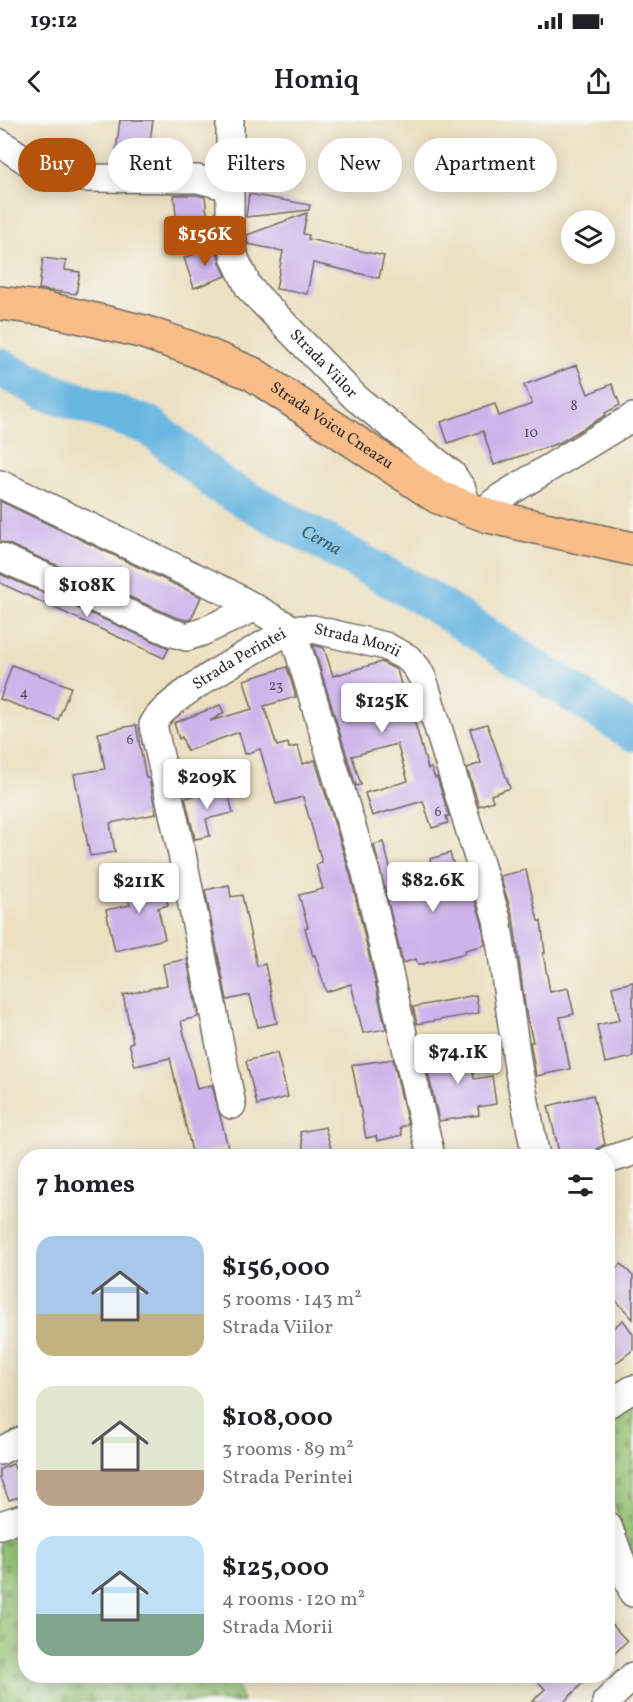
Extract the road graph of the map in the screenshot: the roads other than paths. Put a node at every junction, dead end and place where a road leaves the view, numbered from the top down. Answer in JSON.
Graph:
{"nodes":[{"id":1,"x":230,"y":120,"type":"edge"},
{"id":2,"x":230,"y":138,"type":"edge"},
{"id":3,"x":0,"y":143,"type":"edge"},
{"id":4,"x":205,"y":181,"type":"edge"},
{"id":5,"x":229,"y":192,"type":"edge"},
{"id":6,"x":0,"y":303,"type":"edge"},
{"id":7,"x":633,"y":417,"type":"edge"},
{"id":8,"x":0,"y":484,"type":"edge"},
{"id":9,"x":478,"y":513,"type":"junction"},
{"id":10,"x":633,"y":549,"type":"edge"},
{"id":11,"x":0,"y":556,"type":"edge"},
{"id":12,"x":254,"y":608,"type":"junction"},
{"id":13,"x":292,"y":629,"type":"junction"},
{"id":14,"x":232,"y":1105,"type":"dead end"},
{"id":15,"x":429,"y":1149,"type":"edge"},
{"id":16,"x":535,"y":1149,"type":"edge"},
{"id":17,"x":633,"y":1152,"type":"edge"},
{"id":18,"x":615,"y":1158,"type":"edge"},
{"id":19,"x":633,"y":1389,"type":"edge"},
{"id":20,"x":615,"y":1400,"type":"edge"},
{"id":21,"x":18,"y":1442,"type":"edge"},
{"id":22,"x":0,"y":1451,"type":"edge"},
{"id":23,"x":18,"y":1519,"type":"edge"},
{"id":24,"x":0,"y":1525,"type":"edge"},
{"id":25,"x":615,"y":1545,"type":"edge"},
{"id":26,"x":633,"y":1593,"type":"edge"},
{"id":27,"x":633,"y":1676,"type":"edge"},
{"id":28,"x":606,"y":1702,"type":"edge"}],
"edges":[{"from":1,"to":2,"type":"street","name":"Strada Viilor"},
{"from":3,"to":4,"type":"street"},
{"from":5,"to":9,"type":"street","name":"Strada Viilor"},
{"from":6,"to":9,"type":"main road","name":"Strada Voicu Cneazu"},
{"from":7,"to":9,"type":"street"},
{"from":8,"to":12,"type":"street"},
{"from":9,"to":10,"type":"main road","name":"Strada Voicu Cneazu"},
{"from":11,"to":12,"type":"street"},
{"from":12,"to":13,"type":"street"},
{"from":13,"to":14,"type":"street","name":"Strada Perintei"},
{"from":13,"to":15,"type":"street","name":"Strada Perintei"},
{"from":13,"to":16,"type":"street","name":"Strada Morii"},
{"from":17,"to":18,"type":"street"},
{"from":19,"to":20,"type":"street"},
{"from":21,"to":22,"type":"street"},
{"from":23,"to":24,"type":"street"},
{"from":25,"to":26,"type":"street"},
{"from":27,"to":28,"type":"street"}]}
